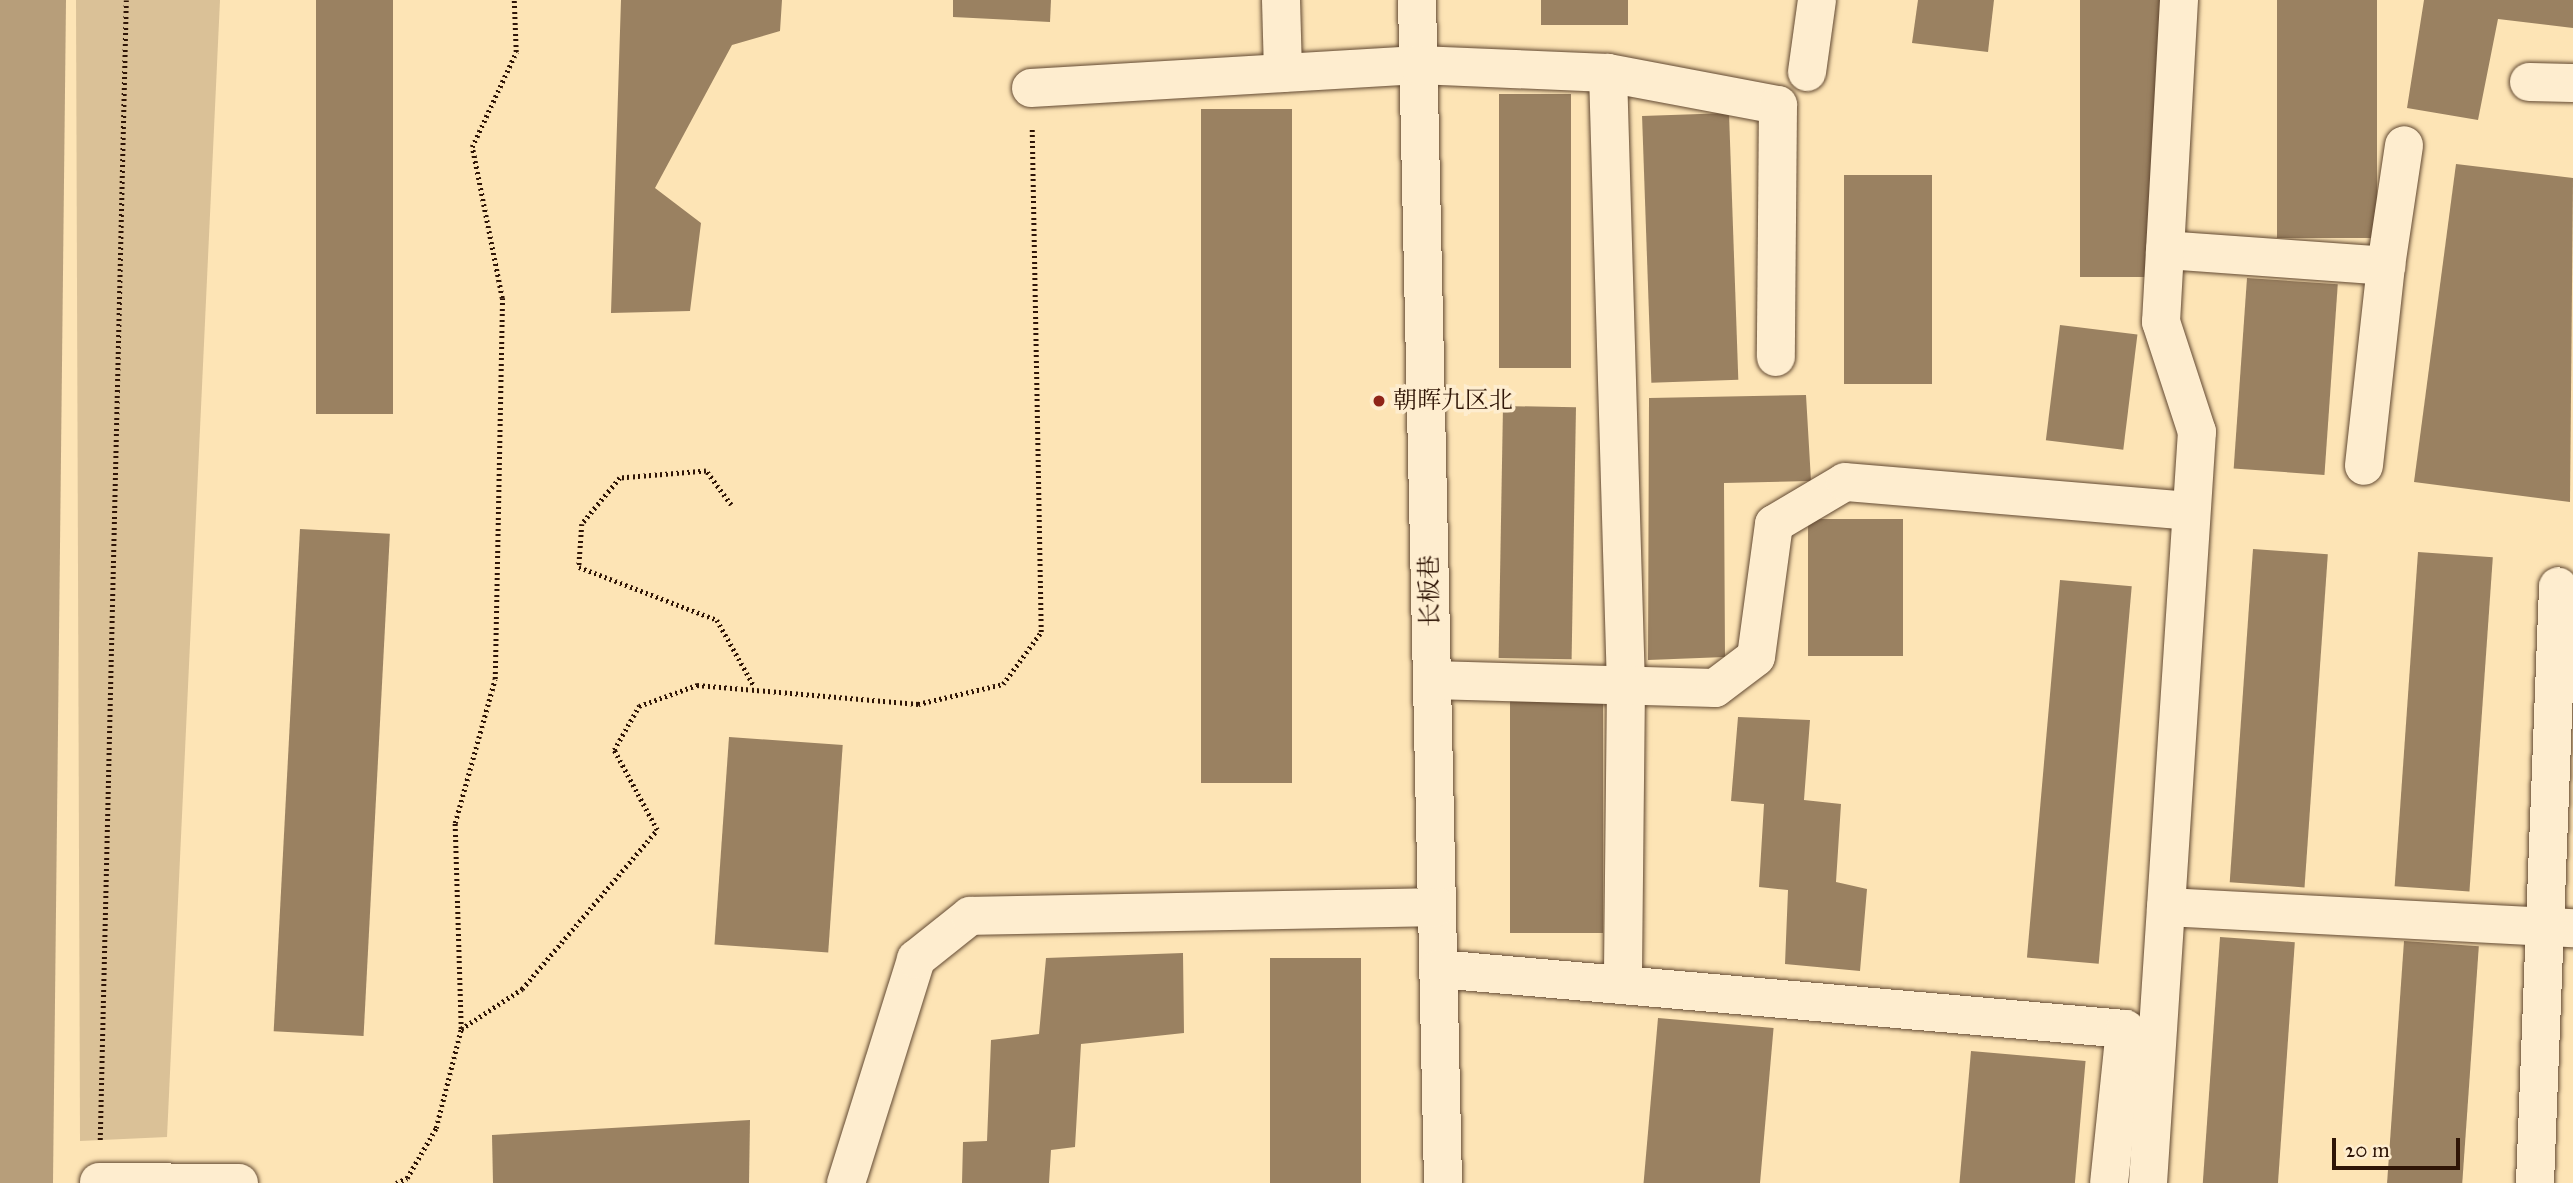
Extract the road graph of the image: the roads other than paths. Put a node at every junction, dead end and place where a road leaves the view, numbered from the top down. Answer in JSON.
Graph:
{"nodes":[{"id":1,"x":1282,"y":0,"type":"edge"},
{"id":2,"x":1417,"y":0,"type":"edge"},
{"id":3,"x":1817,"y":0,"type":"edge"},
{"id":4,"x":2179,"y":0,"type":"edge"},
{"id":5,"x":1418,"y":65,"type":"junction"},
{"id":6,"x":1807,"y":72,"type":"dead end"},
{"id":7,"x":1283,"y":73,"type":"junction"},
{"id":8,"x":1608,"y":73,"type":"junction"},
{"id":9,"x":2529,"y":82,"type":"dead end"},
{"id":10,"x":2573,"y":83,"type":"edge"},
{"id":11,"x":1031,"y":88,"type":"road end"},
{"id":12,"x":2404,"y":145,"type":"dead end"},
{"id":13,"x":2165,"y":250,"type":"junction"},
{"id":14,"x":2386,"y":266,"type":"junction"},
{"id":15,"x":1776,"y":357,"type":"dead end"},
{"id":16,"x":2364,"y":466,"type":"dead end"},
{"id":17,"x":2192,"y":511,"type":"junction"},
{"id":18,"x":2558,"y":586,"type":"dead end"},
{"id":19,"x":1432,"y":680,"type":"junction"},
{"id":20,"x":1626,"y":685,"type":"junction"},
{"id":21,"x":1437,"y":907,"type":"junction"},
{"id":22,"x":2166,"y":907,"type":"junction"},
{"id":23,"x":2558,"y":928,"type":"edge"},
{"id":24,"x":1438,"y":969,"type":"junction"},
{"id":25,"x":1623,"y":985,"type":"junction"},
{"id":26,"x":100,"y":1182,"type":"edge"},
{"id":27,"x":240,"y":1183,"type":"edge"},
{"id":28,"x":846,"y":1183,"type":"edge"},
{"id":29,"x":1443,"y":1183,"type":"edge"},
{"id":30,"x":2109,"y":1183,"type":"edge"},
{"id":31,"x":2148,"y":1183,"type":"edge"},
{"id":32,"x":2535,"y":1183,"type":"edge"}],
"edges":[{"from":1,"to":7,"type":"street"},
{"from":2,"to":5,"type":"street","name":"长板巷"},
{"from":3,"to":6,"type":"street"},
{"from":4,"to":13,"type":"street"},
{"from":5,"to":7,"type":"street"},
{"from":5,"to":8,"type":"street"},
{"from":5,"to":19,"type":"street","name":"长板巷"},
{"from":7,"to":11,"type":"street"},
{"from":8,"to":15,"type":"street"},
{"from":8,"to":20,"type":"street"},
{"from":9,"to":10,"type":"street"},
{"from":12,"to":14,"type":"street"},
{"from":13,"to":14,"type":"street"},
{"from":13,"to":17,"type":"street"},
{"from":14,"to":16,"type":"street"},
{"from":17,"to":20,"type":"street"},
{"from":17,"to":22,"type":"street"},
{"from":18,"to":23,"type":"street"},
{"from":19,"to":20,"type":"street"},
{"from":19,"to":21,"type":"street","name":"长板巷"},
{"from":20,"to":25,"type":"street"},
{"from":21,"to":24,"type":"street","name":"长板巷"},
{"from":21,"to":28,"type":"street"},
{"from":22,"to":23,"type":"street"},
{"from":22,"to":31,"type":"street"},
{"from":23,"to":32,"type":"street"},
{"from":24,"to":25,"type":"street"},
{"from":24,"to":29,"type":"street","name":"长板巷"},
{"from":25,"to":30,"type":"street"},
{"from":26,"to":27,"type":"street"}]}
